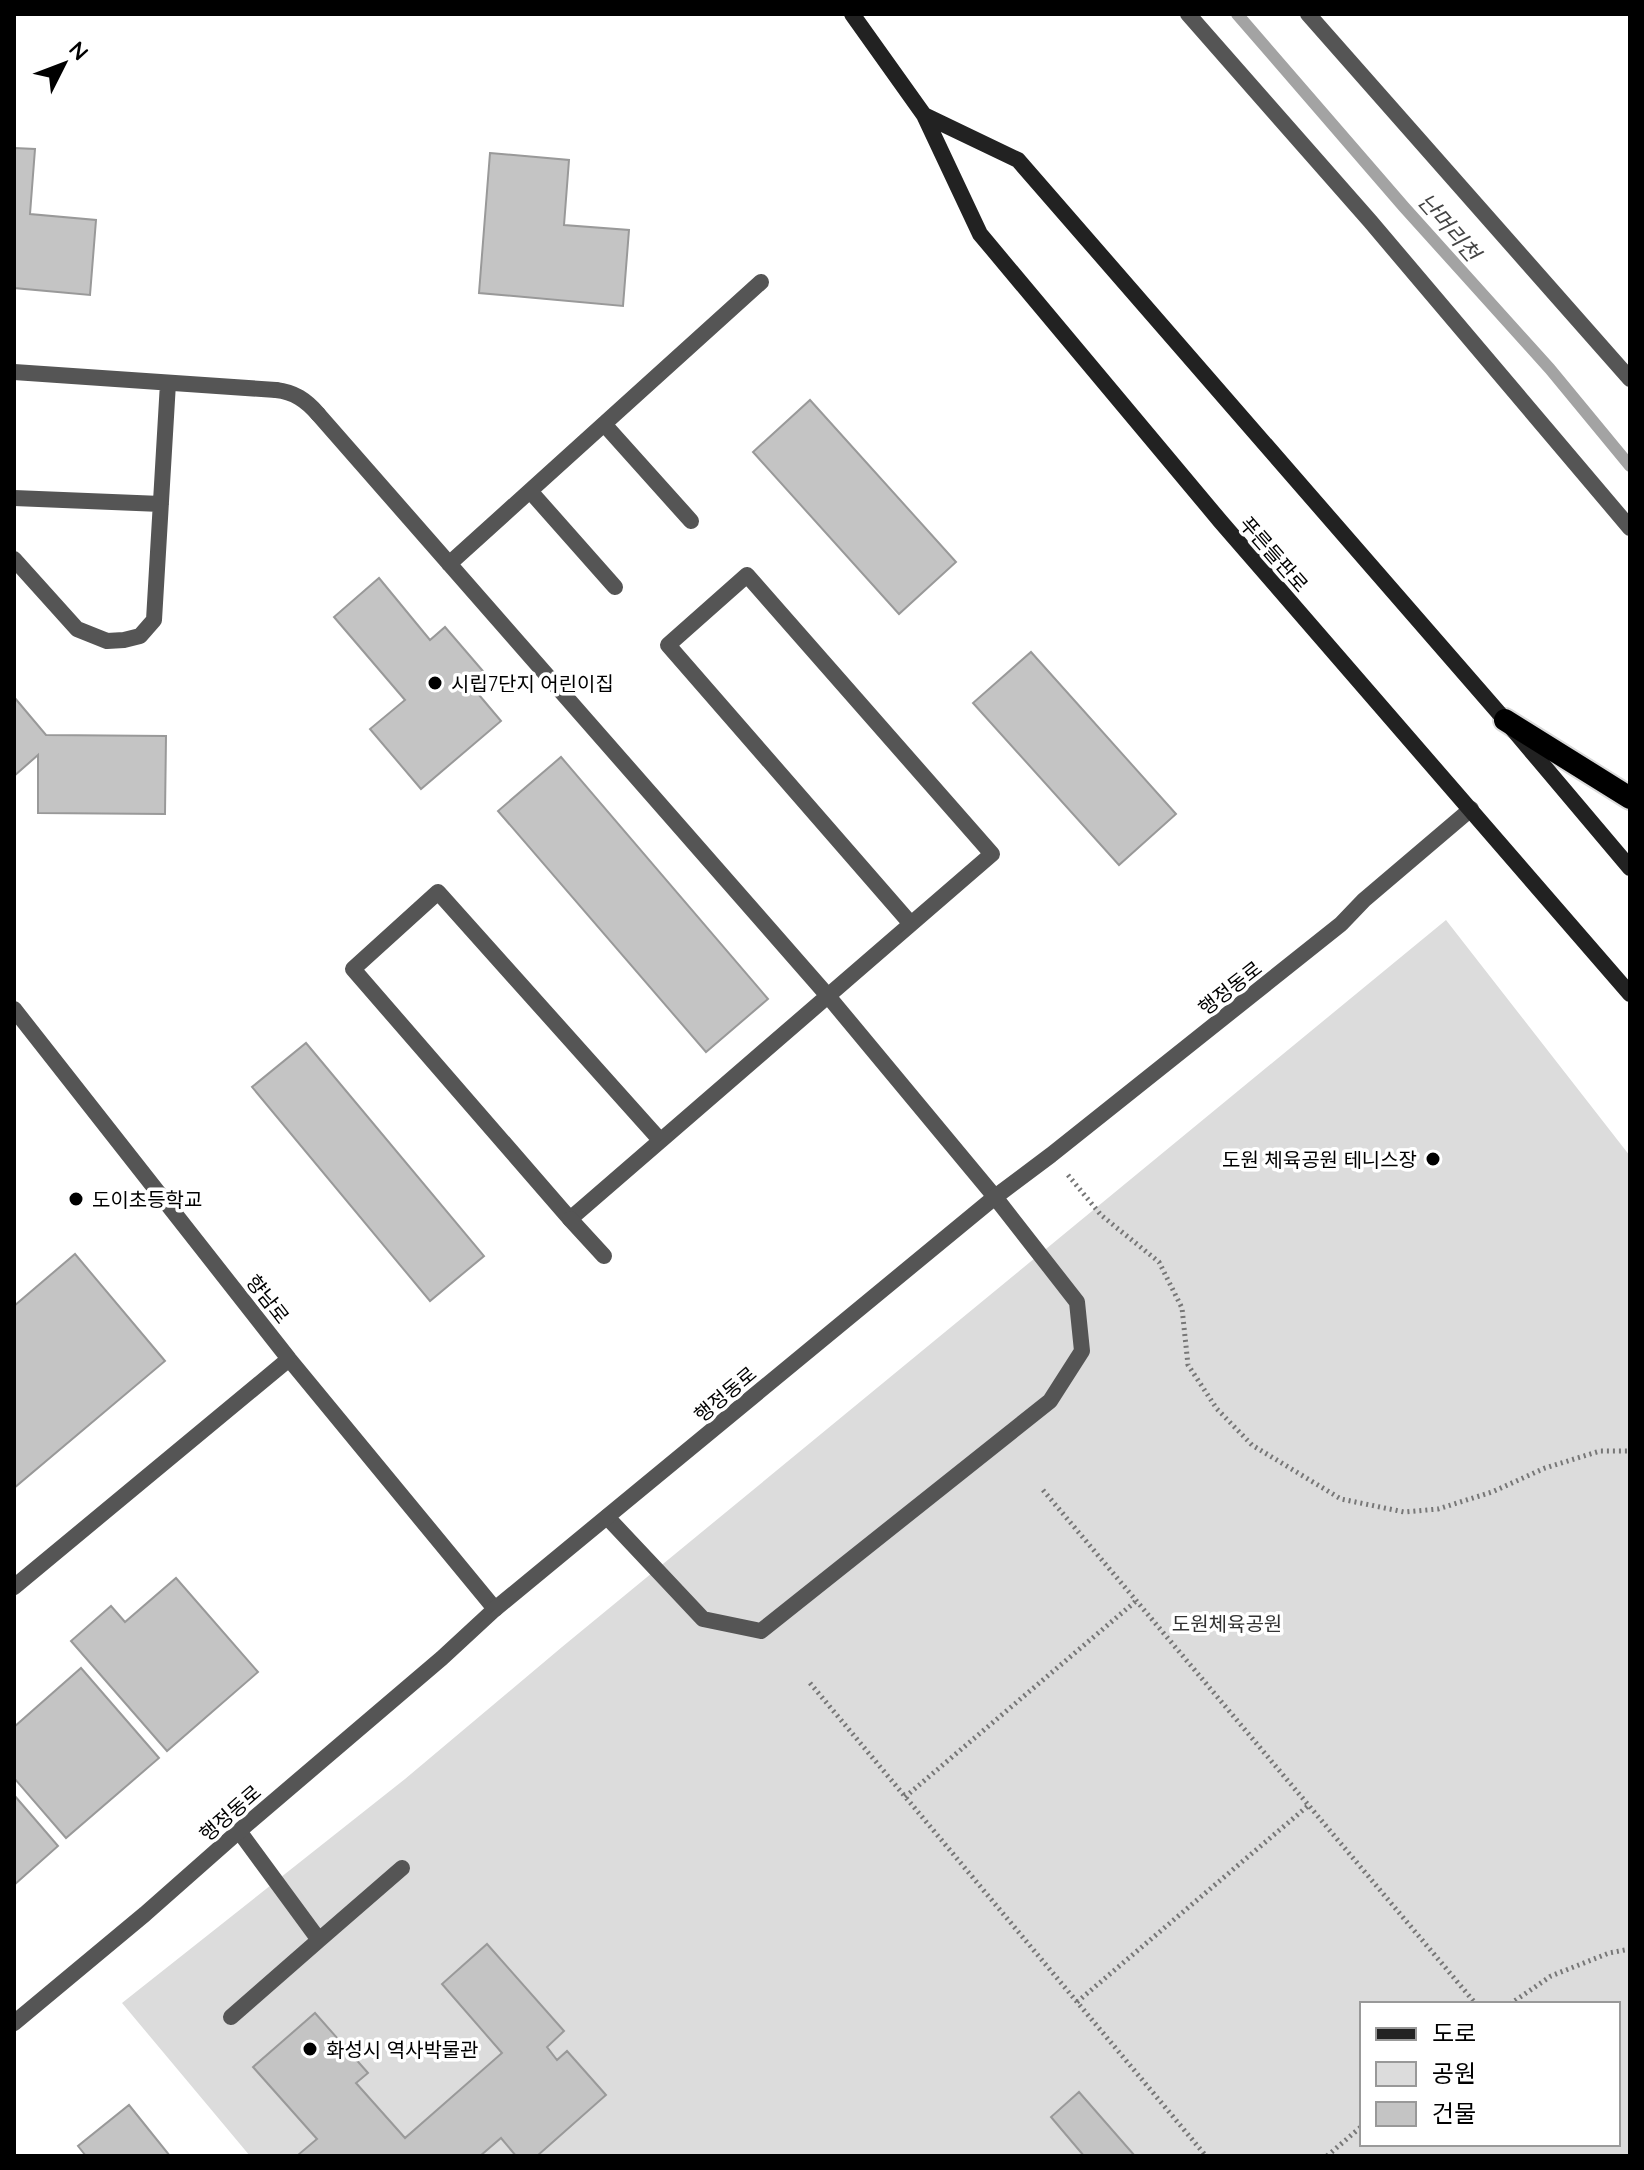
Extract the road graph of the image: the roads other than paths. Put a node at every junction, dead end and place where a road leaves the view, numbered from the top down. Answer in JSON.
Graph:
{"nodes":[{"id":1,"x":852,"y":14,"type":"edge"},
{"id":2,"x":1188,"y":14,"type":"edge"},
{"id":3,"x":1308,"y":14,"type":"edge"},
{"id":4,"x":924,"y":115,"type":"junction"},
{"id":5,"x":761,"y":282,"type":"dead end"},
{"id":6,"x":14,"y":372,"type":"edge"},
{"id":7,"x":1630,"y":379,"type":"edge"},
{"id":8,"x":168,"y":383,"type":"junction"},
{"id":9,"x":604,"y":424,"type":"junction"},
{"id":10,"x":530,"y":491,"type":"junction"},
{"id":11,"x":14,"y":498,"type":"edge"},
{"id":12,"x":161,"y":504,"type":"junction"},
{"id":13,"x":691,"y":521,"type":"dead end"},
{"id":14,"x":1630,"y":528,"type":"edge"},
{"id":15,"x":14,"y":559,"type":"edge"},
{"id":16,"x":449,"y":564,"type":"junction"},
{"id":17,"x":615,"y":587,"type":"dead end"},
{"id":18,"x":1505,"y":720,"type":"junction"},
{"id":19,"x":1630,"y":798,"type":"edge"},
{"id":20,"x":1471,"y":809,"type":"junction"},
{"id":21,"x":1630,"y":868,"type":"edge"},
{"id":22,"x":911,"y":924,"type":"junction"},
{"id":23,"x":1630,"y":994,"type":"edge"},
{"id":24,"x":828,"y":996,"type":"junction"},
{"id":25,"x":14,"y":1009,"type":"edge"},
{"id":26,"x":660,"y":1140,"type":"junction"},
{"id":27,"x":995,"y":1197,"type":"junction"},
{"id":28,"x":570,"y":1219,"type":"junction"},
{"id":29,"x":604,"y":1256,"type":"dead end"},
{"id":30,"x":289,"y":1359,"type":"junction"},
{"id":31,"x":607,"y":1517,"type":"junction"},
{"id":32,"x":14,"y":1587,"type":"edge"},
{"id":33,"x":495,"y":1609,"type":"junction"},
{"id":34,"x":239,"y":1831,"type":"junction"},
{"id":35,"x":402,"y":1868,"type":"dead end"},
{"id":36,"x":319,"y":1940,"type":"junction"},
{"id":37,"x":231,"y":2017,"type":"dead end"},
{"id":38,"x":14,"y":2023,"type":"edge"}],
"edges":[{"from":1,"to":4,"type":"main road","name":"푸른들판로"},
{"from":2,"to":14,"type":"street"},
{"from":3,"to":7,"type":"street"},
{"from":4,"to":18,"type":"main road","name":"푸른들판로"},
{"from":4,"to":20,"type":"main road","name":"푸른들판로"},
{"from":5,"to":9,"type":"street"},
{"from":6,"to":8,"type":"street"},
{"from":8,"to":12,"type":"street"},
{"from":8,"to":16,"type":"street"},
{"from":9,"to":10,"type":"street"},
{"from":9,"to":13,"type":"street"},
{"from":10,"to":16,"type":"street"},
{"from":10,"to":17,"type":"street"},
{"from":11,"to":12,"type":"street"},
{"from":12,"to":15,"type":"street"},
{"from":16,"to":24,"type":"street"},
{"from":18,"to":19,"type":"highway"},
{"from":18,"to":21,"type":"main road","name":"푸른들판로"},
{"from":20,"to":23,"type":"main road","name":"푸른들판로"},
{"from":20,"to":27,"type":"street","name":"행정동로"},
{"from":22,"to":22,"type":"street"},
{"from":22,"to":24,"type":"street"},
{"from":24,"to":26,"type":"street"},
{"from":24,"to":27,"type":"street"},
{"from":25,"to":30,"type":"street","name":"향남로"},
{"from":26,"to":28,"type":"street"},
{"from":26,"to":28,"type":"street"},
{"from":27,"to":31,"type":"street","name":"행정동로"},
{"from":27,"to":31,"type":"street"},
{"from":28,"to":29,"type":"street"},
{"from":30,"to":32,"type":"street"},
{"from":30,"to":33,"type":"street","name":"향남로"},
{"from":31,"to":33,"type":"street","name":"행정동로"},
{"from":33,"to":34,"type":"street","name":"행정동로"},
{"from":34,"to":36,"type":"street"},
{"from":34,"to":38,"type":"street","name":"행정동로"},
{"from":35,"to":36,"type":"street"},
{"from":36,"to":37,"type":"street"}]}
